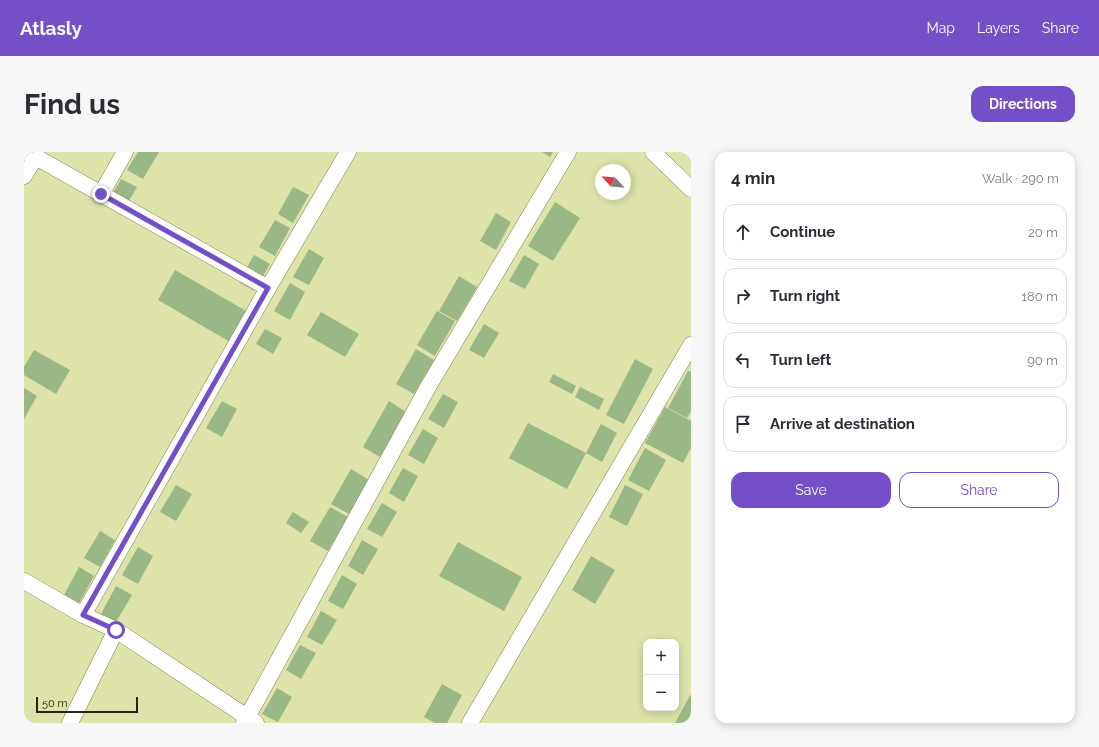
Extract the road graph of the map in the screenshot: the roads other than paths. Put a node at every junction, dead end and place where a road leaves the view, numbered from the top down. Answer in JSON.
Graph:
{"nodes":[{"id":1,"x":124,"y":152,"type":"edge"},
{"id":2,"x":348,"y":152,"type":"edge"},
{"id":3,"x":568,"y":152,"type":"edge"},
{"id":4,"x":653,"y":152,"type":"edge"},
{"id":5,"x":31,"y":154,"type":"edge"},
{"id":6,"x":24,"y":176,"type":"edge"},
{"id":7,"x":691,"y":189,"type":"edge"},
{"id":8,"x":101,"y":194,"type":"junction"},
{"id":9,"x":268,"y":288,"type":"junction"},
{"id":10,"x":691,"y":345,"type":"edge"},
{"id":11,"x":24,"y":581,"type":"edge"},
{"id":12,"x":83,"y":615,"type":"junction"},
{"id":13,"x":116,"y":630,"type":"junction"},
{"id":14,"x":249,"y":721,"type":"edge"},
{"id":15,"x":70,"y":723,"type":"edge"},
{"id":16,"x":470,"y":723,"type":"edge"}],
"edges":[{"from":1,"to":8,"type":"street"},
{"from":2,"to":9,"type":"street"},
{"from":3,"to":14,"type":"street"},
{"from":4,"to":7,"type":"street"},
{"from":5,"to":6,"type":"street"},
{"from":5,"to":8,"type":"street"},
{"from":8,"to":9,"type":"street"},
{"from":9,"to":12,"type":"street"},
{"from":10,"to":16,"type":"street"},
{"from":11,"to":12,"type":"street"},
{"from":12,"to":13,"type":"street"},
{"from":13,"to":14,"type":"street"},
{"from":13,"to":15,"type":"street"}]}
